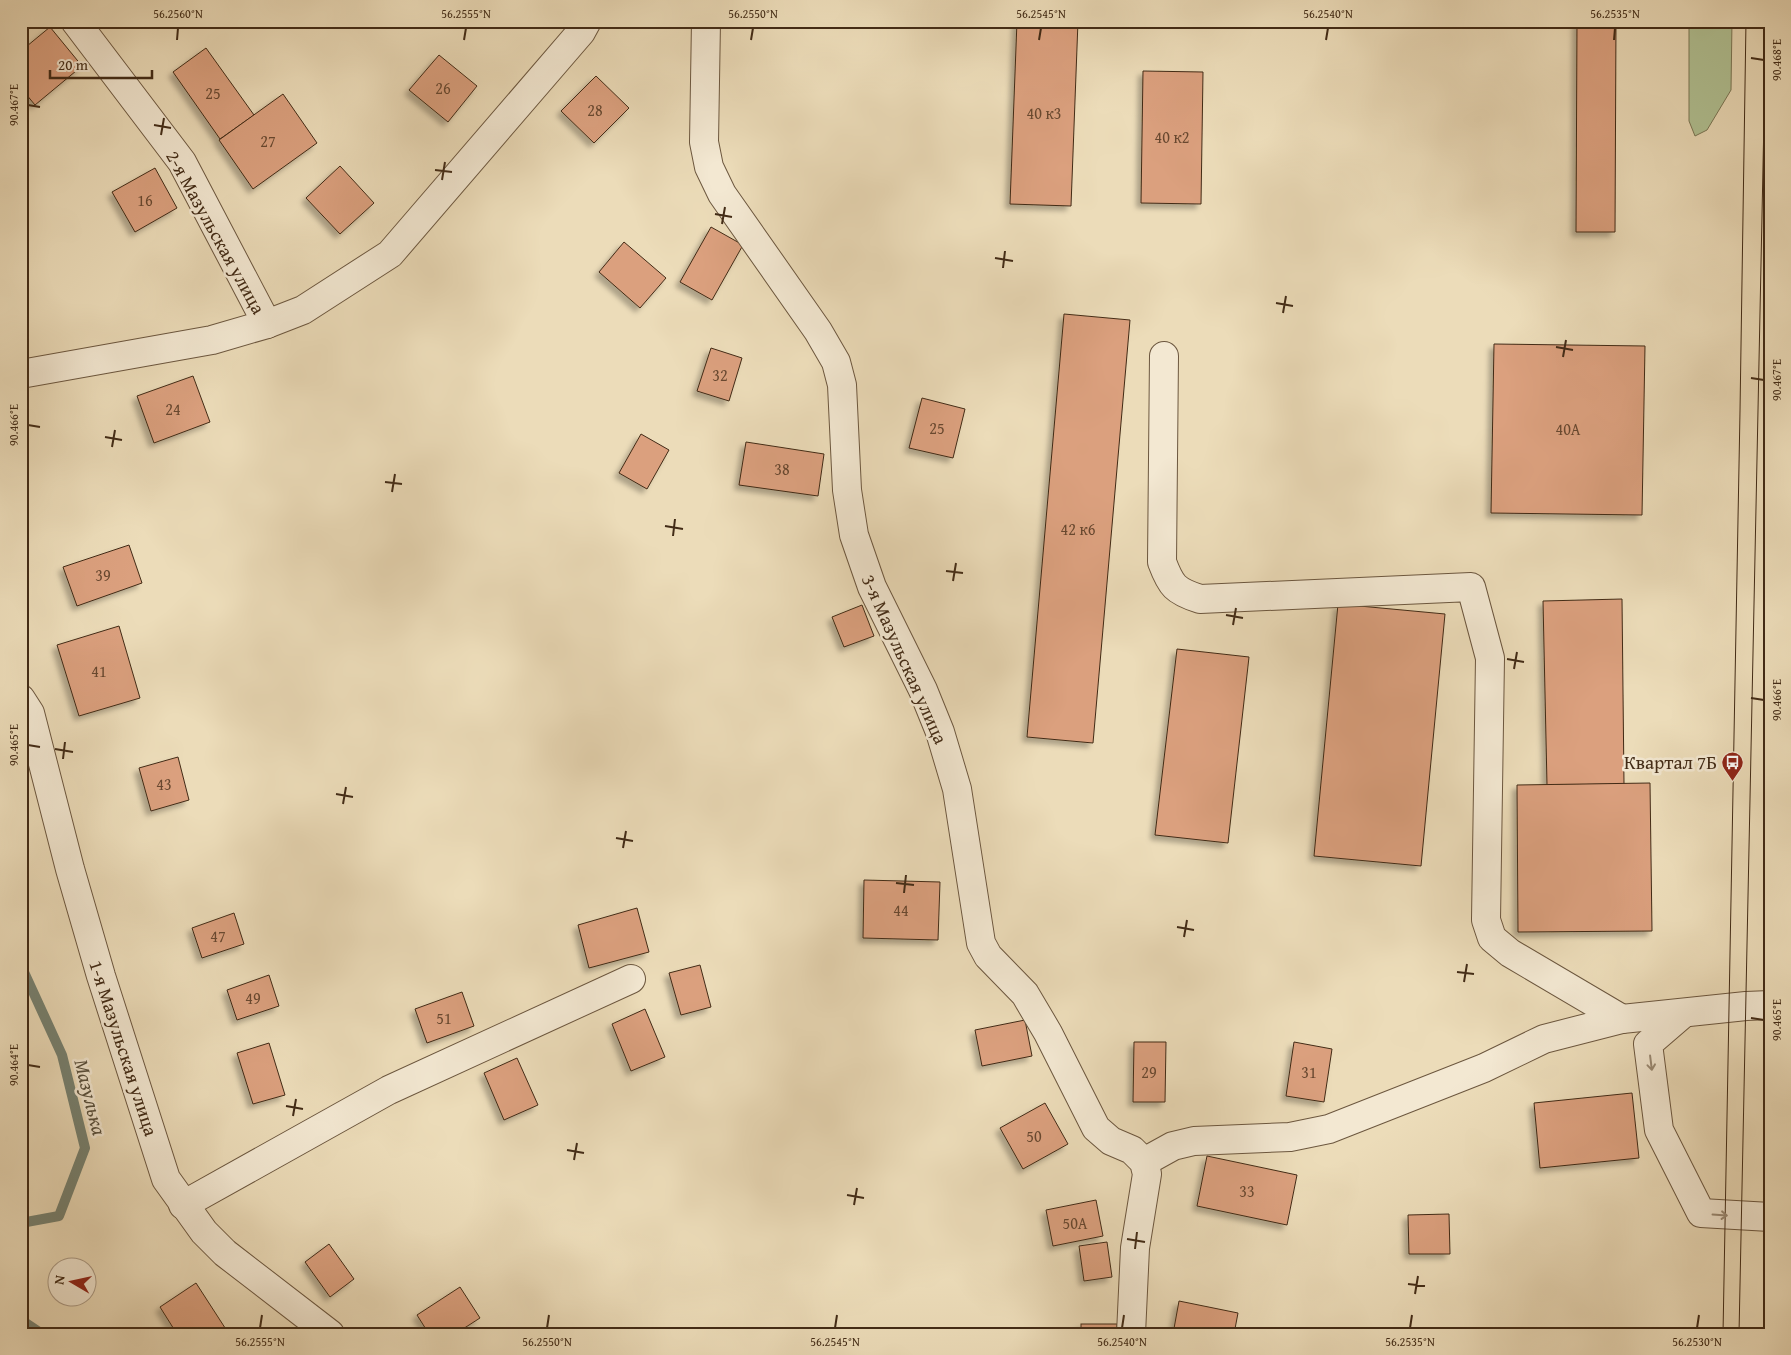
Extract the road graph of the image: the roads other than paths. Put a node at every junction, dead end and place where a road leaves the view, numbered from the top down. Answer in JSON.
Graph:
{"nodes":[{"id":1,"x":74,"y":21,"type":"edge"},
{"id":2,"x":587,"y":21,"type":"edge"},
{"id":3,"x":706,"y":21,"type":"edge"},
{"id":4,"x":267,"y":324,"type":"junction"},
{"id":5,"x":1164,"y":356,"type":"dead end"},
{"id":6,"x":21,"y":374,"type":"edge"},
{"id":7,"x":21,"y":699,"type":"edge"},
{"id":8,"x":631,"y":979,"type":"dead end"},
{"id":9,"x":1770,"y":1005,"type":"edge"},
{"id":10,"x":1684,"y":1013,"type":"junction"},
{"id":11,"x":1622,"y":1019,"type":"junction"},
{"id":12,"x":1144,"y":1162,"type":"junction"},
{"id":13,"x":183,"y":1205,"type":"junction"},
{"id":14,"x":1770,"y":1217,"type":"edge"},
{"id":15,"x":330,"y":1334,"type":"edge"},
{"id":16,"x":1131,"y":1334,"type":"edge"}],
"edges":[{"from":1,"to":4,"type":"street","name":"2-я Мазульская улица"},
{"from":2,"to":4,"type":"street"},
{"from":3,"to":12,"type":"street","name":"3-я Мазульская улица"},
{"from":4,"to":6,"type":"street"},
{"from":5,"to":11,"type":"street"},
{"from":7,"to":13,"type":"street","name":"1-я Мазульская улица"},
{"from":8,"to":13,"type":"street"},
{"from":9,"to":10,"type":"street"},
{"from":10,"to":11,"type":"street"},
{"from":10,"to":14,"type":"street","one_way":true},
{"from":11,"to":12,"type":"street"},
{"from":12,"to":16,"type":"street"},
{"from":13,"to":15,"type":"street","name":"1-я Мазульская улица"}]}
